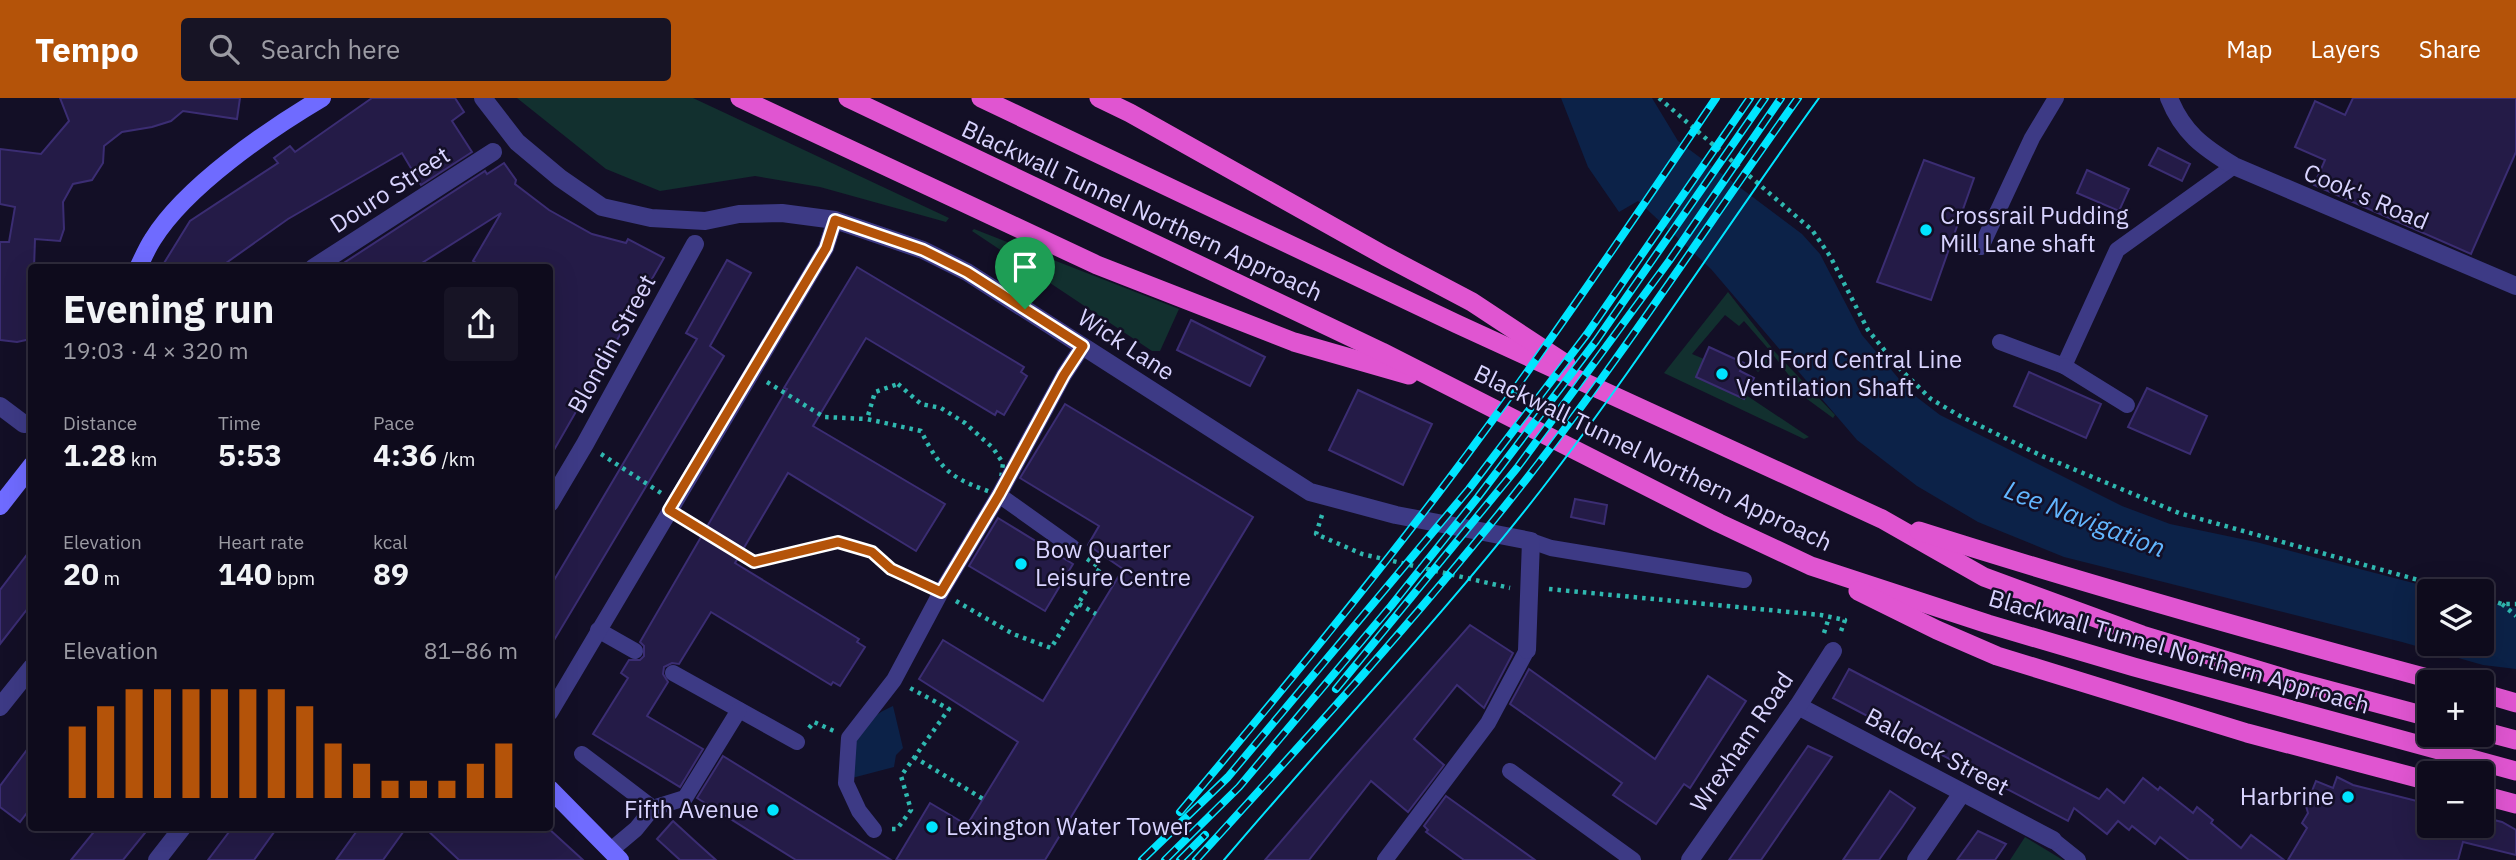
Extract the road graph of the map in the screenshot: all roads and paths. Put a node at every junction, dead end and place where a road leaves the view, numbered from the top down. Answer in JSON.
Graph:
{"nodes":[{"id":1,"x":322,"y":98,"type":"edge"},
{"id":2,"x":483,"y":98,"type":"edge"},
{"id":3,"x":740,"y":98,"type":"edge"},
{"id":4,"x":848,"y":98,"type":"edge"},
{"id":5,"x":981,"y":98,"type":"edge"},
{"id":6,"x":1099,"y":98,"type":"edge"},
{"id":7,"x":1659,"y":98,"type":"edge"},
{"id":8,"x":2056,"y":98,"type":"edge"},
{"id":9,"x":2169,"y":98,"type":"edge"},
{"id":10,"x":301,"y":103,"type":"edge"},
{"id":11,"x":493,"y":152,"type":"dead end"},
{"id":12,"x":2234,"y":166,"type":"junction"},
{"id":13,"x":835,"y":220,"type":"junction"},
{"id":14,"x":695,"y":244,"type":"dead end"},
{"id":15,"x":1980,"y":247,"type":"dead end"},
{"id":16,"x":140,"y":264,"type":"edge"},
{"id":17,"x":322,"y":264,"type":"edge"},
{"id":18,"x":2516,"y":286,"type":"edge"},
{"id":19,"x":2000,"y":342,"type":"dead end"},
{"id":20,"x":1083,"y":346,"type":"junction"},
{"id":21,"x":2064,"y":366,"type":"junction"},
{"id":22,"x":752,"y":372,"type":"junction"},
{"id":23,"x":1454,"y":388,"type":"junction"},
{"id":24,"x":1620,"y":399,"type":"junction"},
{"id":25,"x":2127,"y":405,"type":"dead end"},
{"id":26,"x":0,"y":406,"type":"edge"},
{"id":27,"x":867,"y":419,"type":"junction"},
{"id":28,"x":24,"y":424,"type":"dead end"},
{"id":29,"x":585,"y":444,"type":"junction"},
{"id":30,"x":28,"y":471,"type":"edge"},
{"id":31,"x":999,"y":495,"type":"junction"},
{"id":32,"x":553,"y":498,"type":"edge"},
{"id":33,"x":672,"y":505,"type":"junction"},
{"id":34,"x":0,"y":506,"type":"edge"},
{"id":35,"x":1882,"y":519,"type":"junction"},
{"id":36,"x":1316,"y":534,"type":"dead end"},
{"id":37,"x":1531,"y":541,"type":"junction"},
{"id":38,"x":1072,"y":547,"type":"dead end"},
{"id":39,"x":1090,"y":561,"type":"dead end"},
{"id":40,"x":1811,"y":566,"type":"junction"},
{"id":41,"x":1744,"y":580,"type":"dead end"},
{"id":42,"x":2417,"y":580,"type":"edge"},
{"id":43,"x":1511,"y":588,"type":"dead end"},
{"id":44,"x":1541,"y":588,"type":"dead end"},
{"id":45,"x":941,"y":592,"type":"junction"},
{"id":46,"x":2494,"y":601,"type":"edge"},
{"id":47,"x":1079,"y":604,"type":"junction"},
{"id":48,"x":2502,"y":604,"type":"junction"},
{"id":49,"x":2516,"y":604,"type":"edge"},
{"id":50,"x":1096,"y":614,"type":"dead end"},
{"id":51,"x":2516,"y":616,"type":"edge"},
{"id":52,"x":1829,"y":617,"type":"junction"},
{"id":53,"x":1826,"y":624,"type":"dead end"},
{"id":54,"x":1842,"y":629,"type":"dead end"},
{"id":55,"x":598,"y":630,"type":"junction"},
{"id":56,"x":1527,"y":650,"type":"joint"},
{"id":57,"x":635,"y":651,"type":"dead end"},
{"id":58,"x":1833,"y":651,"type":"dead end"},
{"id":59,"x":28,"y":672,"type":"edge"},
{"id":60,"x":673,"y":673,"type":"dead end"},
{"id":61,"x":2417,"y":675,"type":"edge"},
{"id":62,"x":894,"y":680,"type":"junction"},
{"id":63,"x":2494,"y":697,"type":"edge"},
{"id":64,"x":2516,"y":703,"type":"edge"},
{"id":65,"x":1798,"y":706,"type":"junction"},
{"id":66,"x":0,"y":707,"type":"edge"},
{"id":67,"x":553,"y":708,"type":"edge"},
{"id":68,"x":739,"y":710,"type":"junction"},
{"id":69,"x":2417,"y":714,"type":"edge"},
{"id":70,"x":2494,"y":734,"type":"edge"},
{"id":71,"x":849,"y":738,"type":"junction"},
{"id":72,"x":2516,"y":740,"type":"edge"},
{"id":73,"x":797,"y":742,"type":"joint"},
{"id":74,"x":582,"y":754,"type":"dead end"},
{"id":75,"x":915,"y":757,"type":"junction"},
{"id":76,"x":1510,"y":771,"type":"dead end"},
{"id":77,"x":2516,"y":771,"type":"edge"},
{"id":78,"x":2417,"y":778,"type":"edge"},
{"id":79,"x":553,"y":792,"type":"edge"},
{"id":80,"x":1962,"y":793,"type":"junction"},
{"id":81,"x":2494,"y":798,"type":"edge"},
{"id":82,"x":983,"y":799,"type":"dead end"},
{"id":83,"x":2516,"y":804,"type":"edge"},
{"id":84,"x":653,"y":807,"type":"junction"},
{"id":85,"x":874,"y":830,"type":"joint"},
{"id":86,"x":180,"y":831,"type":"edge"},
{"id":87,"x":2053,"y":840,"type":"joint"},
{"id":88,"x":615,"y":855,"type":"edge"},
{"id":89,"x":157,"y":860,"type":"edge"},
{"id":90,"x":1385,"y":860,"type":"edge"},
{"id":91,"x":1633,"y":860,"type":"edge"},
{"id":92,"x":1690,"y":860,"type":"edge"},
{"id":93,"x":1916,"y":860,"type":"edge"},
{"id":94,"x":2078,"y":860,"type":"edge"}],
"edges":[{"from":1,"to":10,"type":"main road"},
{"from":2,"to":13,"type":"street","name":"Wick Lane"},
{"from":3,"to":23,"type":"highway"},
{"from":4,"to":23,"type":"highway","name":"Blackwall Tunnel Northern Approach"},
{"from":5,"to":24,"type":"highway","name":"Blackwall Tunnel Northern Approach"},
{"from":6,"to":24,"type":"highway"},
{"from":7,"to":42,"type":"path"},
{"from":8,"to":15,"type":"lane"},
{"from":9,"to":12,"type":"street","name":"Cook's Road"},
{"from":10,"to":16,"type":"main road"},
{"from":11,"to":17,"type":"street","name":"Douro Street"},
{"from":12,"to":18,"type":"street","name":"Cook's Road"},
{"from":12,"to":21,"type":"lane"},
{"from":13,"to":20,"type":"street","name":"Wick Lane"},
{"from":13,"to":22,"type":"lane"},
{"from":14,"to":29,"type":"street","name":"Blondin Street"},
{"from":19,"to":21,"type":"lane"},
{"from":20,"to":31,"type":"lane"},
{"from":20,"to":37,"type":"street","name":"Wick Lane"},
{"from":21,"to":25,"type":"lane"},
{"from":22,"to":27,"type":"path"},
{"from":22,"to":33,"type":"lane"},
{"from":23,"to":40,"type":"highway","name":"Blackwall Tunnel Northern Approach"},
{"from":24,"to":35,"type":"highway","name":"Blackwall Tunnel Northern Approach"},
{"from":26,"to":28,"type":"street"},
{"from":27,"to":31,"type":"path"},
{"from":27,"to":31,"type":"path"},
{"from":29,"to":32,"type":"street","name":"Blondin Street"},
{"from":29,"to":33,"type":"path"},
{"from":30,"to":34,"type":"main road"},
{"from":31,"to":38,"type":"lane"},
{"from":31,"to":45,"type":"lane"},
{"from":33,"to":45,"type":"path"},
{"from":33,"to":55,"type":"lane"},
{"from":35,"to":61,"type":"highway"},
{"from":35,"to":69,"type":"highway","name":"Blackwall Tunnel Northern Approach"},
{"from":36,"to":43,"type":"path"},
{"from":37,"to":41,"type":"lane"},
{"from":37,"to":56,"type":"street"},
{"from":39,"to":47,"type":"path"},
{"from":40,"to":77,"type":"highway","name":"Blackwall Tunnel Northern Approach"},
{"from":40,"to":78,"type":"highway"},
{"from":44,"to":52,"type":"path"},
{"from":45,"to":47,"type":"path"},
{"from":45,"to":62,"type":"lane"},
{"from":46,"to":48,"type":"path"},
{"from":47,"to":50,"type":"path"},
{"from":48,"to":49,"type":"path"},
{"from":48,"to":51,"type":"path"},
{"from":52,"to":53,"type":"path"},
{"from":52,"to":54,"type":"path"},
{"from":55,"to":57,"type":"lane"},
{"from":55,"to":67,"type":"lane"},
{"from":56,"to":90,"type":"lane"},
{"from":58,"to":65,"type":"street","name":"Wrexham Road"},
{"from":59,"to":66,"type":"street"},
{"from":60,"to":68,"type":"lane"},
{"from":62,"to":71,"type":"lane"},
{"from":62,"to":75,"type":"path"},
{"from":63,"to":64,"type":"highway"},
{"from":65,"to":80,"type":"street","name":"Baldock Street"},
{"from":65,"to":92,"type":"street","name":"Wrexham Road"},
{"from":68,"to":73,"type":"lane"},
{"from":68,"to":84,"type":"lane"},
{"from":70,"to":72,"type":"highway"},
{"from":71,"to":73,"type":"path"},
{"from":71,"to":85,"type":"lane"},
{"from":74,"to":84,"type":"lane"},
{"from":75,"to":82,"type":"path"},
{"from":75,"to":85,"type":"path"},
{"from":76,"to":91,"type":"lane"},
{"from":79,"to":88,"type":"main road"},
{"from":80,"to":87,"type":"street","name":"Baldock Street"},
{"from":80,"to":93,"type":"street"},
{"from":81,"to":83,"type":"highway"},
{"from":84,"to":88,"type":"lane"},
{"from":86,"to":89,"type":"street"},
{"from":87,"to":94,"type":"lane"}]}
